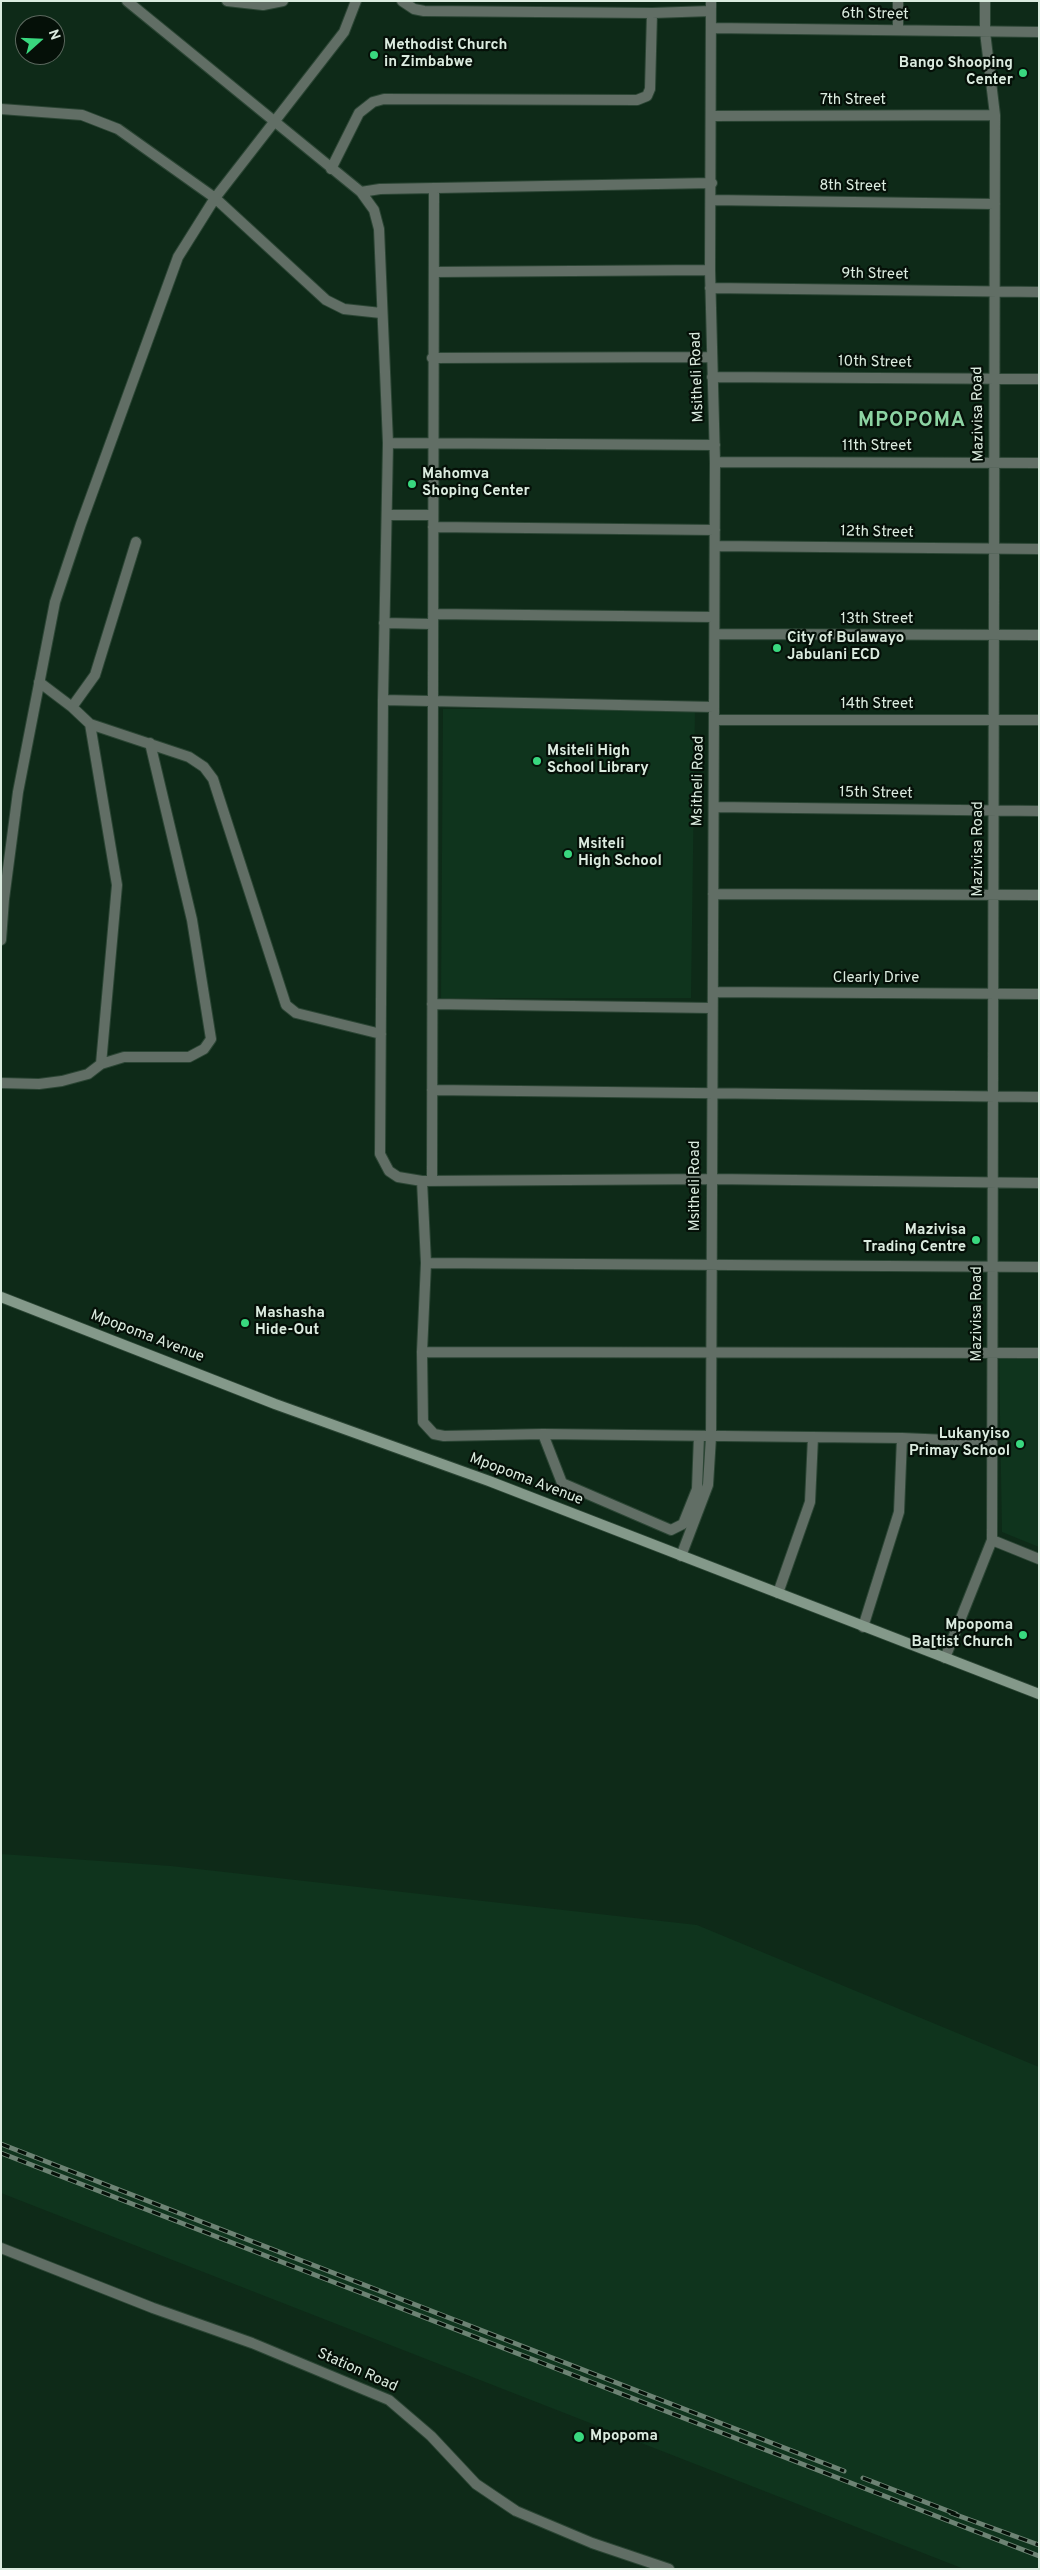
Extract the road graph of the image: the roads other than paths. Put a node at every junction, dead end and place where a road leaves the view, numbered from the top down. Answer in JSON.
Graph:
{"nodes":[{"id":1,"x":127,"y":1,"type":"edge"},
{"id":2,"x":227,"y":1,"type":"edge"},
{"id":3,"x":283,"y":1,"type":"edge"},
{"id":4,"x":356,"y":1,"type":"edge"},
{"id":5,"x":402,"y":1,"type":"edge"},
{"id":6,"x":898,"y":1,"type":"edge"},
{"id":7,"x":985,"y":1,"type":"edge"},
{"id":8,"x":711,"y":6,"type":"edge"},
{"id":9,"x":652,"y":13,"type":"junction"},
{"id":10,"x":711,"y":28,"type":"junction"},
{"id":11,"x":898,"y":30,"type":"junction"},
{"id":12,"x":985,"y":32,"type":"junction"},
{"id":13,"x":1039,"y":32,"type":"edge"},
{"id":14,"x":1,"y":109,"type":"edge"},
{"id":15,"x":995,"y":115,"type":"junction"},
{"id":16,"x":712,"y":116,"type":"junction"},
{"id":17,"x":274,"y":124,"type":"junction"},
{"id":18,"x":331,"y":168,"type":"junction"},
{"id":19,"x":712,"y":183,"type":"junction"},
{"id":20,"x":434,"y":188,"type":"junction"},
{"id":21,"x":361,"y":192,"type":"junction"},
{"id":22,"x":215,"y":198,"type":"junction"},
{"id":23,"x":711,"y":200,"type":"junction"},
{"id":24,"x":995,"y":204,"type":"junction"},
{"id":25,"x":710,"y":270,"type":"junction"},
{"id":26,"x":434,"y":272,"type":"junction"},
{"id":27,"x":710,"y":288,"type":"junction"},
{"id":28,"x":994,"y":292,"type":"junction"},
{"id":29,"x":1039,"y":292,"type":"edge"},
{"id":30,"x":381,"y":313,"type":"junction"},
{"id":31,"x":711,"y":357,"type":"junction"},
{"id":32,"x":432,"y":358,"type":"junction"},
{"id":33,"x":712,"y":377,"type":"junction"},
{"id":34,"x":993,"y":379,"type":"junction"},
{"id":35,"x":1039,"y":379,"type":"edge"},
{"id":36,"x":432,"y":442,"type":"junction"},
{"id":37,"x":388,"y":443,"type":"junction"},
{"id":38,"x":715,"y":445,"type":"junction"},
{"id":39,"x":715,"y":462,"type":"junction"},
{"id":40,"x":994,"y":463,"type":"junction"},
{"id":41,"x":1039,"y":463,"type":"edge"},
{"id":42,"x":387,"y":514,"type":"junction"},
{"id":43,"x":433,"y":516,"type":"junction"},
{"id":44,"x":433,"y":527,"type":"junction"},
{"id":45,"x":715,"y":530,"type":"junction"},
{"id":46,"x":136,"y":542,"type":"dead end"},
{"id":47,"x":715,"y":546,"type":"junction"},
{"id":48,"x":994,"y":549,"type":"junction"},
{"id":49,"x":1039,"y":549,"type":"edge"},
{"id":50,"x":714,"y":617,"type":"junction"},
{"id":51,"x":433,"y":619,"type":"junction"},
{"id":52,"x":384,"y":623,"type":"junction"},
{"id":53,"x":714,"y":634,"type":"junction"},
{"id":54,"x":994,"y":635,"type":"junction"},
{"id":55,"x":1039,"y":635,"type":"edge"},
{"id":56,"x":39,"y":682,"type":"junction"},
{"id":57,"x":383,"y":700,"type":"junction"},
{"id":58,"x":432,"y":702,"type":"junction"},
{"id":59,"x":72,"y":707,"type":"junction"},
{"id":60,"x":714,"y":707,"type":"junction"},
{"id":61,"x":715,"y":720,"type":"junction"},
{"id":62,"x":993,"y":720,"type":"junction"},
{"id":63,"x":1039,"y":720,"type":"edge"},
{"id":64,"x":90,"y":724,"type":"junction"},
{"id":65,"x":150,"y":743,"type":"junction"},
{"id":66,"x":714,"y":807,"type":"junction"},
{"id":67,"x":994,"y":811,"type":"junction"},
{"id":68,"x":1039,"y":811,"type":"edge"},
{"id":69,"x":713,"y":894,"type":"junction"},
{"id":70,"x":993,"y":895,"type":"junction"},
{"id":71,"x":1039,"y":895,"type":"edge"},
{"id":72,"x":1,"y":940,"type":"edge"},
{"id":73,"x":713,"y":992,"type":"junction"},
{"id":74,"x":993,"y":994,"type":"junction"},
{"id":75,"x":1039,"y":994,"type":"edge"},
{"id":76,"x":432,"y":1004,"type":"junction"},
{"id":77,"x":712,"y":1008,"type":"junction"},
{"id":78,"x":381,"y":1034,"type":"junction"},
{"id":79,"x":101,"y":1064,"type":"junction"},
{"id":80,"x":1,"y":1083,"type":"edge"},
{"id":81,"x":432,"y":1090,"type":"junction"},
{"id":82,"x":712,"y":1095,"type":"junction"},
{"id":83,"x":1039,"y":1097,"type":"edge"},
{"id":84,"x":994,"y":1098,"type":"junction"},
{"id":85,"x":712,"y":1179,"type":"junction"},
{"id":86,"x":427,"y":1180,"type":"junction"},
{"id":87,"x":1039,"y":1183,"type":"edge"},
{"id":88,"x":994,"y":1184,"type":"junction"},
{"id":89,"x":426,"y":1263,"type":"junction"},
{"id":90,"x":711,"y":1266,"type":"junction"},
{"id":91,"x":993,"y":1266,"type":"junction"},
{"id":92,"x":1039,"y":1267,"type":"edge"},
{"id":93,"x":1,"y":1297,"type":"edge"},
{"id":94,"x":422,"y":1352,"type":"junction"},
{"id":95,"x":710,"y":1353,"type":"junction"},
{"id":96,"x":994,"y":1353,"type":"junction"},
{"id":97,"x":1039,"y":1353,"type":"edge"},
{"id":98,"x":543,"y":1434,"type":"junction"},
{"id":99,"x":699,"y":1436,"type":"junction"},
{"id":100,"x":711,"y":1437,"type":"junction"},
{"id":101,"x":813,"y":1437,"type":"junction"},
{"id":102,"x":902,"y":1438,"type":"junction"},
{"id":103,"x":992,"y":1442,"type":"junction"},
{"id":104,"x":992,"y":1540,"type":"junction"},
{"id":105,"x":681,"y":1556,"type":"junction"},
{"id":106,"x":1039,"y":1559,"type":"edge"},
{"id":107,"x":778,"y":1593,"type":"junction"},
{"id":108,"x":863,"y":1627,"type":"junction"},
{"id":109,"x":945,"y":1658,"type":"junction"},
{"id":110,"x":1039,"y":1694,"type":"edge"},
{"id":111,"x":1,"y":2248,"type":"edge"},
{"id":112,"x":669,"y":2569,"type":"edge"}],
"edges":[{"from":1,"to":17,"type":"street"},
{"from":2,"to":3,"type":"street"},
{"from":4,"to":17,"type":"street"},
{"from":5,"to":9,"type":"street"},
{"from":6,"to":11,"type":"street"},
{"from":7,"to":12,"type":"street","name":"Mazivisa Road"},
{"from":8,"to":9,"type":"street"},
{"from":8,"to":10,"type":"street","name":"Msitheli Road"},
{"from":9,"to":18,"type":"street"},
{"from":10,"to":11,"type":"street","name":"6th Street"},
{"from":10,"to":16,"type":"street","name":"Msitheli Road"},
{"from":11,"to":12,"type":"street","name":"6th Street"},
{"from":12,"to":13,"type":"street","name":"6th Street"},
{"from":12,"to":15,"type":"street","name":"Mazivisa Road"},
{"from":14,"to":22,"type":"street"},
{"from":15,"to":16,"type":"street","name":"7th Street"},
{"from":15,"to":24,"type":"street","name":"Mazivisa Road"},
{"from":16,"to":19,"type":"street","name":"Msitheli Road"},
{"from":17,"to":18,"type":"street"},
{"from":17,"to":22,"type":"street"},
{"from":18,"to":21,"type":"street"},
{"from":19,"to":20,"type":"street"},
{"from":19,"to":23,"type":"street","name":"Msitheli Road"},
{"from":20,"to":21,"type":"street"},
{"from":20,"to":26,"type":"street"},
{"from":21,"to":30,"type":"street"},
{"from":22,"to":30,"type":"street"},
{"from":22,"to":56,"type":"street"},
{"from":23,"to":24,"type":"street","name":"8th Street"},
{"from":23,"to":25,"type":"street","name":"Msitheli Road"},
{"from":24,"to":28,"type":"street","name":"Mazivisa Road"},
{"from":25,"to":26,"type":"street"},
{"from":25,"to":27,"type":"street","name":"Msitheli Road"},
{"from":26,"to":32,"type":"street"},
{"from":27,"to":28,"type":"street","name":"9th Street"},
{"from":27,"to":31,"type":"street","name":"Msitheli Road"},
{"from":28,"to":29,"type":"street","name":"9th Street"},
{"from":28,"to":34,"type":"street","name":"Mazivisa Road"},
{"from":30,"to":37,"type":"street"},
{"from":31,"to":32,"type":"street"},
{"from":31,"to":33,"type":"street","name":"Msitheli Road"},
{"from":32,"to":36,"type":"street"},
{"from":33,"to":34,"type":"street","name":"10th Street"},
{"from":33,"to":38,"type":"street","name":"Msitheli Road"},
{"from":34,"to":35,"type":"street","name":"10th Street"},
{"from":34,"to":40,"type":"street","name":"Mazivisa Road"},
{"from":36,"to":37,"type":"street"},
{"from":36,"to":38,"type":"street"},
{"from":36,"to":43,"type":"street"},
{"from":37,"to":42,"type":"street"},
{"from":38,"to":39,"type":"street","name":"Msitheli Road"},
{"from":39,"to":40,"type":"street","name":"11th Street"},
{"from":39,"to":45,"type":"street","name":"Msitheli Road"},
{"from":40,"to":41,"type":"street","name":"11th Street"},
{"from":40,"to":48,"type":"street","name":"Mazivisa Road"},
{"from":42,"to":43,"type":"street"},
{"from":42,"to":52,"type":"street"},
{"from":43,"to":44,"type":"street"},
{"from":44,"to":45,"type":"street"},
{"from":44,"to":51,"type":"street"},
{"from":45,"to":47,"type":"street","name":"Msitheli Road"},
{"from":46,"to":59,"type":"street"},
{"from":47,"to":48,"type":"street","name":"12th Street"},
{"from":47,"to":50,"type":"street","name":"Msitheli Road"},
{"from":48,"to":49,"type":"street","name":"12th Street"},
{"from":48,"to":54,"type":"street","name":"Mazivisa Road"},
{"from":50,"to":51,"type":"street"},
{"from":50,"to":53,"type":"street","name":"Msitheli Road"},
{"from":51,"to":52,"type":"street"},
{"from":51,"to":58,"type":"street"},
{"from":52,"to":57,"type":"street"},
{"from":53,"to":54,"type":"street","name":"13th Street"},
{"from":53,"to":60,"type":"street","name":"Msitheli Road"},
{"from":54,"to":55,"type":"street","name":"13th Street"},
{"from":54,"to":62,"type":"street","name":"Mazivisa Road"},
{"from":56,"to":59,"type":"street"},
{"from":56,"to":72,"type":"street"},
{"from":57,"to":58,"type":"street"},
{"from":57,"to":78,"type":"street"},
{"from":58,"to":60,"type":"street"},
{"from":58,"to":76,"type":"street"},
{"from":59,"to":64,"type":"street"},
{"from":60,"to":61,"type":"street","name":"Msitheli Road"},
{"from":61,"to":62,"type":"street","name":"14th Street"},
{"from":61,"to":66,"type":"street","name":"Msitheli Road"},
{"from":62,"to":63,"type":"street","name":"14th Street"},
{"from":62,"to":67,"type":"street","name":"Mazivisa Road"},
{"from":64,"to":65,"type":"street"},
{"from":64,"to":79,"type":"street"},
{"from":65,"to":78,"type":"street"},
{"from":65,"to":79,"type":"street"},
{"from":66,"to":67,"type":"street","name":"15th Street"},
{"from":66,"to":69,"type":"street","name":"Msitheli Road"},
{"from":67,"to":68,"type":"street","name":"15th Street"},
{"from":67,"to":70,"type":"street","name":"Mazivisa Road"},
{"from":69,"to":70,"type":"street"},
{"from":69,"to":73,"type":"street","name":"Msitheli Road"},
{"from":70,"to":71,"type":"street"},
{"from":70,"to":74,"type":"street","name":"Mazivisa Road"},
{"from":73,"to":74,"type":"street","name":"Clearly Drive"},
{"from":73,"to":77,"type":"street","name":"Msitheli Road"},
{"from":74,"to":75,"type":"street","name":"Clearly Drive"},
{"from":74,"to":84,"type":"street","name":"Mazivisa Road"},
{"from":76,"to":77,"type":"street"},
{"from":76,"to":81,"type":"street"},
{"from":77,"to":82,"type":"street","name":"Msitheli Road"},
{"from":78,"to":86,"type":"street"},
{"from":79,"to":80,"type":"street"},
{"from":81,"to":82,"type":"street"},
{"from":81,"to":86,"type":"street"},
{"from":82,"to":84,"type":"street"},
{"from":82,"to":85,"type":"street","name":"Msitheli Road"},
{"from":83,"to":84,"type":"street"},
{"from":84,"to":88,"type":"street","name":"Mazivisa Road"},
{"from":85,"to":86,"type":"street"},
{"from":85,"to":88,"type":"street"},
{"from":85,"to":90,"type":"street","name":"Msitheli Road"},
{"from":86,"to":89,"type":"street"},
{"from":87,"to":88,"type":"street"},
{"from":88,"to":91,"type":"street","name":"Mazivisa Road"},
{"from":89,"to":90,"type":"street"},
{"from":89,"to":94,"type":"street"},
{"from":90,"to":91,"type":"street"},
{"from":90,"to":95,"type":"street","name":"Msitheli Road"},
{"from":91,"to":92,"type":"street"},
{"from":91,"to":96,"type":"street","name":"Mazivisa Road"},
{"from":93,"to":105,"type":"street","name":"Mpopoma Avenue"},
{"from":94,"to":95,"type":"street"},
{"from":94,"to":98,"type":"street"},
{"from":95,"to":96,"type":"street"},
{"from":95,"to":100,"type":"street","name":"Msitheli Road"},
{"from":96,"to":97,"type":"street"},
{"from":96,"to":103,"type":"street","name":"Mazivisa Road"},
{"from":98,"to":99,"type":"street"},
{"from":98,"to":99,"type":"street"},
{"from":99,"to":100,"type":"street"},
{"from":100,"to":101,"type":"street"},
{"from":100,"to":105,"type":"street","name":"Msitheli Road"},
{"from":101,"to":102,"type":"street"},
{"from":101,"to":107,"type":"street"},
{"from":102,"to":103,"type":"street"},
{"from":102,"to":108,"type":"street"},
{"from":103,"to":104,"type":"street","name":"Mazivisa Road"},
{"from":104,"to":106,"type":"street"},
{"from":104,"to":109,"type":"street","name":"Mazivisa Road"},
{"from":105,"to":107,"type":"street","name":"Mpopoma Avenue"},
{"from":107,"to":108,"type":"street","name":"Mpopoma Avenue"},
{"from":108,"to":109,"type":"street","name":"Mpopoma Avenue"},
{"from":109,"to":110,"type":"street","name":"Mpopoma Avenue"},
{"from":111,"to":112,"type":"street","name":"Station Road"}]}
